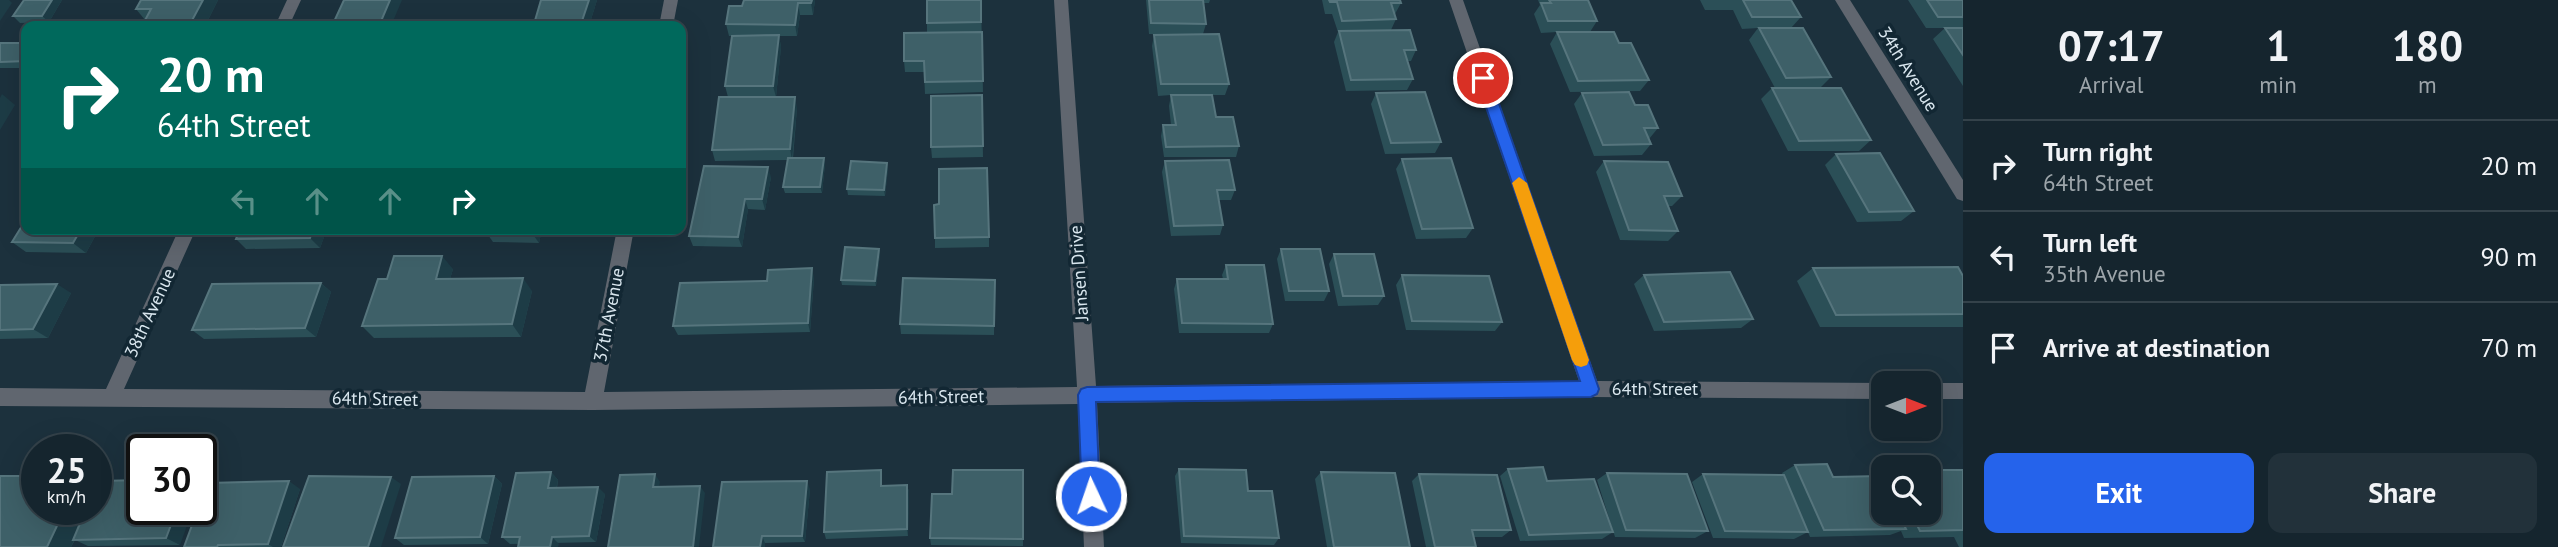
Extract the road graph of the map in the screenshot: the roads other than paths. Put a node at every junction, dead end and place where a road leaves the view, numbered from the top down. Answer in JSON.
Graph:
{"nodes":[{"id":1,"x":294,"y":0,"type":"edge"},
{"id":2,"x":671,"y":0,"type":"edge"},
{"id":3,"x":1061,"y":0,"type":"edge"},
{"id":4,"x":1456,"y":0,"type":"edge"},
{"id":5,"x":1842,"y":0,"type":"edge"},
{"id":6,"x":284,"y":21,"type":"edge"},
{"id":7,"x":667,"y":21,"type":"edge"},
{"id":8,"x":1963,"y":194,"type":"edge"},
{"id":9,"x":185,"y":235,"type":"edge"},
{"id":10,"x":625,"y":235,"type":"edge"},
{"id":11,"x":1591,"y":389,"type":"junction"},
{"id":12,"x":1871,"y":391,"type":"edge"},
{"id":13,"x":1941,"y":391,"type":"edge"},
{"id":14,"x":1963,"y":391,"type":"edge"},
{"id":15,"x":1087,"y":395,"type":"junction"},
{"id":16,"x":112,"y":396,"type":"junction"},
{"id":17,"x":0,"y":397,"type":"edge"},
{"id":18,"x":593,"y":401,"type":"junction"},
{"id":19,"x":1094,"y":547,"type":"edge"}],
"edges":[{"from":1,"to":6,"type":"street"},
{"from":2,"to":7,"type":"street"},
{"from":3,"to":15,"type":"street","name":"Jansen Drive"},
{"from":4,"to":11,"type":"street"},
{"from":5,"to":8,"type":"street","name":"34th Avenue"},
{"from":9,"to":16,"type":"street","name":"38th Avenue"},
{"from":10,"to":18,"type":"street","name":"37th Avenue"},
{"from":11,"to":12,"type":"street","name":"64th Street"},
{"from":11,"to":15,"type":"street","name":"64th Street"},
{"from":13,"to":14,"type":"street"},
{"from":15,"to":18,"type":"street","name":"64th Street"},
{"from":15,"to":19,"type":"street","name":"Jansen Drive"},
{"from":16,"to":17,"type":"street","name":"64th Street"},
{"from":16,"to":18,"type":"street","name":"64th Street"}]}
